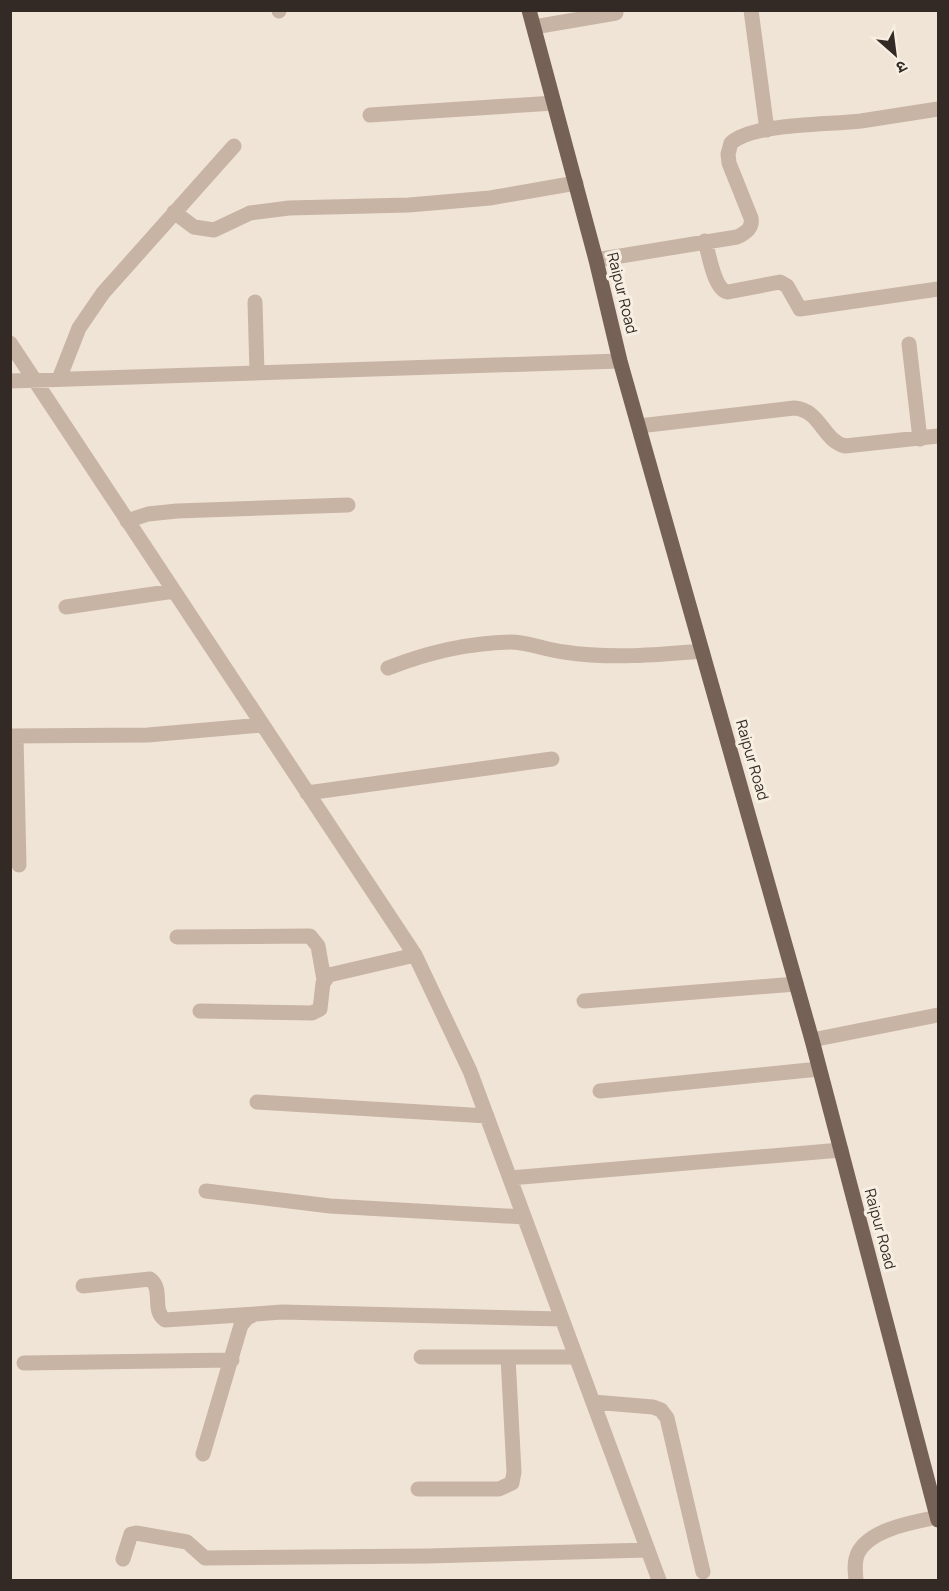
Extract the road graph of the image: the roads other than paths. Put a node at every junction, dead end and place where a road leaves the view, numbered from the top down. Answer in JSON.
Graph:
{"nodes":[{"id":1,"x":529,"y":10,"type":"edge"},
{"id":2,"x":751,"y":10,"type":"edge"},
{"id":3,"x":616,"y":13,"type":"dead end"},
{"id":4,"x":534,"y":27,"type":"junction"},
{"id":5,"x":554,"y":103,"type":"junction"},
{"id":6,"x":939,"y":109,"type":"edge"},
{"id":7,"x":370,"y":115,"type":"dead end"},
{"id":8,"x":767,"y":130,"type":"junction"},
{"id":9,"x":234,"y":146,"type":"dead end"},
{"id":10,"x":576,"y":183,"type":"junction"},
{"id":11,"x":174,"y":212,"type":"junction"},
{"id":12,"x":705,"y":241,"type":"junction"},
{"id":13,"x":596,"y":260,"type":"junction"},
{"id":14,"x":939,"y":289,"type":"edge"},
{"id":15,"x":255,"y":302,"type":"dead end"},
{"id":16,"x":10,"y":343,"type":"edge"},
{"id":17,"x":909,"y":344,"type":"dead end"},
{"id":18,"x":620,"y":361,"type":"junction"},
{"id":19,"x":257,"y":373,"type":"junction"},
{"id":20,"x":34,"y":380,"type":"junction"},
{"id":21,"x":59,"y":380,"type":"junction"},
{"id":22,"x":10,"y":381,"type":"edge"},
{"id":23,"x":639,"y":426,"type":"junction"},
{"id":24,"x":939,"y":436,"type":"edge"},
{"id":25,"x":920,"y":439,"type":"junction"},
{"id":26,"x":348,"y":505,"type":"dead end"},
{"id":27,"x":127,"y":520,"type":"junction"},
{"id":28,"x":174,"y":591,"type":"junction"},
{"id":29,"x":66,"y":607,"type":"dead end"},
{"id":30,"x":702,"y":651,"type":"junction"},
{"id":31,"x":388,"y":668,"type":"dead end"},
{"id":32,"x":262,"y":725,"type":"junction"},
{"id":33,"x":13,"y":736,"type":"edge"},
{"id":34,"x":552,"y":759,"type":"dead end"},
{"id":35,"x":308,"y":793,"type":"junction"},
{"id":36,"x":19,"y":864,"type":"dead end"},
{"id":37,"x":177,"y":937,"type":"dead end"},
{"id":38,"x":415,"y":955,"type":"junction"},
{"id":39,"x":324,"y":980,"type":"junction"},
{"id":40,"x":796,"y":984,"type":"junction"},
{"id":41,"x":584,"y":1001,"type":"dead end"},
{"id":42,"x":200,"y":1011,"type":"dead end"},
{"id":43,"x":939,"y":1015,"type":"edge"},
{"id":44,"x":812,"y":1040,"type":"junction"},
{"id":45,"x":819,"y":1069,"type":"junction"},
{"id":46,"x":600,"y":1090,"type":"dead end"},
{"id":47,"x":257,"y":1102,"type":"dead end"},
{"id":48,"x":487,"y":1116,"type":"junction"},
{"id":49,"x":841,"y":1150,"type":"junction"},
{"id":50,"x":510,"y":1178,"type":"junction"},
{"id":51,"x":206,"y":1191,"type":"dead end"},
{"id":52,"x":524,"y":1217,"type":"junction"},
{"id":53,"x":83,"y":1286,"type":"dead end"},
{"id":54,"x":255,"y":1314,"type":"junction"},
{"id":55,"x":562,"y":1319,"type":"junction"},
{"id":56,"x":421,"y":1357,"type":"dead end"},
{"id":57,"x":508,"y":1357,"type":"junction"},
{"id":58,"x":576,"y":1357,"type":"junction"},
{"id":59,"x":232,"y":1360,"type":"junction"},
{"id":60,"x":24,"y":1363,"type":"dead end"},
{"id":61,"x":593,"y":1402,"type":"junction"},
{"id":62,"x":203,"y":1455,"type":"dead end"},
{"id":63,"x":418,"y":1489,"type":"dead end"},
{"id":64,"x":938,"y":1519,"type":"edge"},
{"id":65,"x":648,"y":1550,"type":"junction"},
{"id":66,"x":123,"y":1559,"type":"dead end"},
{"id":67,"x":703,"y":1572,"type":"dead end"},
{"id":68,"x":659,"y":1581,"type":"edge"},
{"id":69,"x":856,"y":1581,"type":"edge"}],
"edges":[{"from":1,"to":4,"type":"main road","name":"Raipur Road"},
{"from":2,"to":8,"type":"street"},
{"from":3,"to":4,"type":"street"},
{"from":4,"to":5,"type":"main road","name":"Raipur Road"},
{"from":5,"to":7,"type":"street"},
{"from":5,"to":10,"type":"main road","name":"Raipur Road"},
{"from":6,"to":8,"type":"street"},
{"from":8,"to":12,"type":"street"},
{"from":9,"to":11,"type":"street"},
{"from":10,"to":11,"type":"street"},
{"from":10,"to":13,"type":"main road","name":"Raipur Road"},
{"from":11,"to":21,"type":"street"},
{"from":12,"to":13,"type":"street"},
{"from":12,"to":14,"type":"street"},
{"from":13,"to":18,"type":"main road","name":"Raipur Road"},
{"from":15,"to":19,"type":"street"},
{"from":16,"to":20,"type":"street"},
{"from":17,"to":25,"type":"street"},
{"from":18,"to":19,"type":"street"},
{"from":18,"to":23,"type":"main road","name":"Raipur Road"},
{"from":19,"to":21,"type":"street"},
{"from":20,"to":21,"type":"street"},
{"from":20,"to":22,"type":"street"},
{"from":20,"to":27,"type":"street"},
{"from":23,"to":25,"type":"street"},
{"from":23,"to":30,"type":"main road","name":"Raipur Road"},
{"from":24,"to":25,"type":"street"},
{"from":26,"to":27,"type":"street"},
{"from":27,"to":28,"type":"street"},
{"from":28,"to":29,"type":"street"},
{"from":28,"to":32,"type":"street"},
{"from":30,"to":31,"type":"street"},
{"from":30,"to":40,"type":"main road","name":"Raipur Road"},
{"from":32,"to":33,"type":"street"},
{"from":32,"to":35,"type":"street"},
{"from":33,"to":36,"type":"street"},
{"from":34,"to":35,"type":"street"},
{"from":35,"to":38,"type":"street"},
{"from":37,"to":39,"type":"street"},
{"from":38,"to":39,"type":"street"},
{"from":38,"to":48,"type":"street"},
{"from":39,"to":42,"type":"street"},
{"from":40,"to":41,"type":"street"},
{"from":40,"to":44,"type":"main road","name":"Raipur Road"},
{"from":43,"to":44,"type":"street"},
{"from":44,"to":45,"type":"main road","name":"Raipur Road"},
{"from":45,"to":46,"type":"street"},
{"from":45,"to":49,"type":"main road","name":"Raipur Road"},
{"from":47,"to":48,"type":"street"},
{"from":48,"to":50,"type":"street"},
{"from":49,"to":50,"type":"street"},
{"from":49,"to":64,"type":"main road","name":"Raipur Road"},
{"from":50,"to":52,"type":"street"},
{"from":51,"to":52,"type":"street"},
{"from":52,"to":55,"type":"street"},
{"from":53,"to":54,"type":"street"},
{"from":54,"to":55,"type":"street"},
{"from":54,"to":59,"type":"street"},
{"from":55,"to":58,"type":"street"},
{"from":56,"to":57,"type":"street"},
{"from":57,"to":58,"type":"street"},
{"from":57,"to":63,"type":"street"},
{"from":58,"to":61,"type":"street"},
{"from":59,"to":60,"type":"street"},
{"from":59,"to":62,"type":"street"},
{"from":61,"to":65,"type":"street"},
{"from":61,"to":67,"type":"street"},
{"from":64,"to":69,"type":"street"},
{"from":65,"to":66,"type":"street"},
{"from":65,"to":68,"type":"street"}]}
